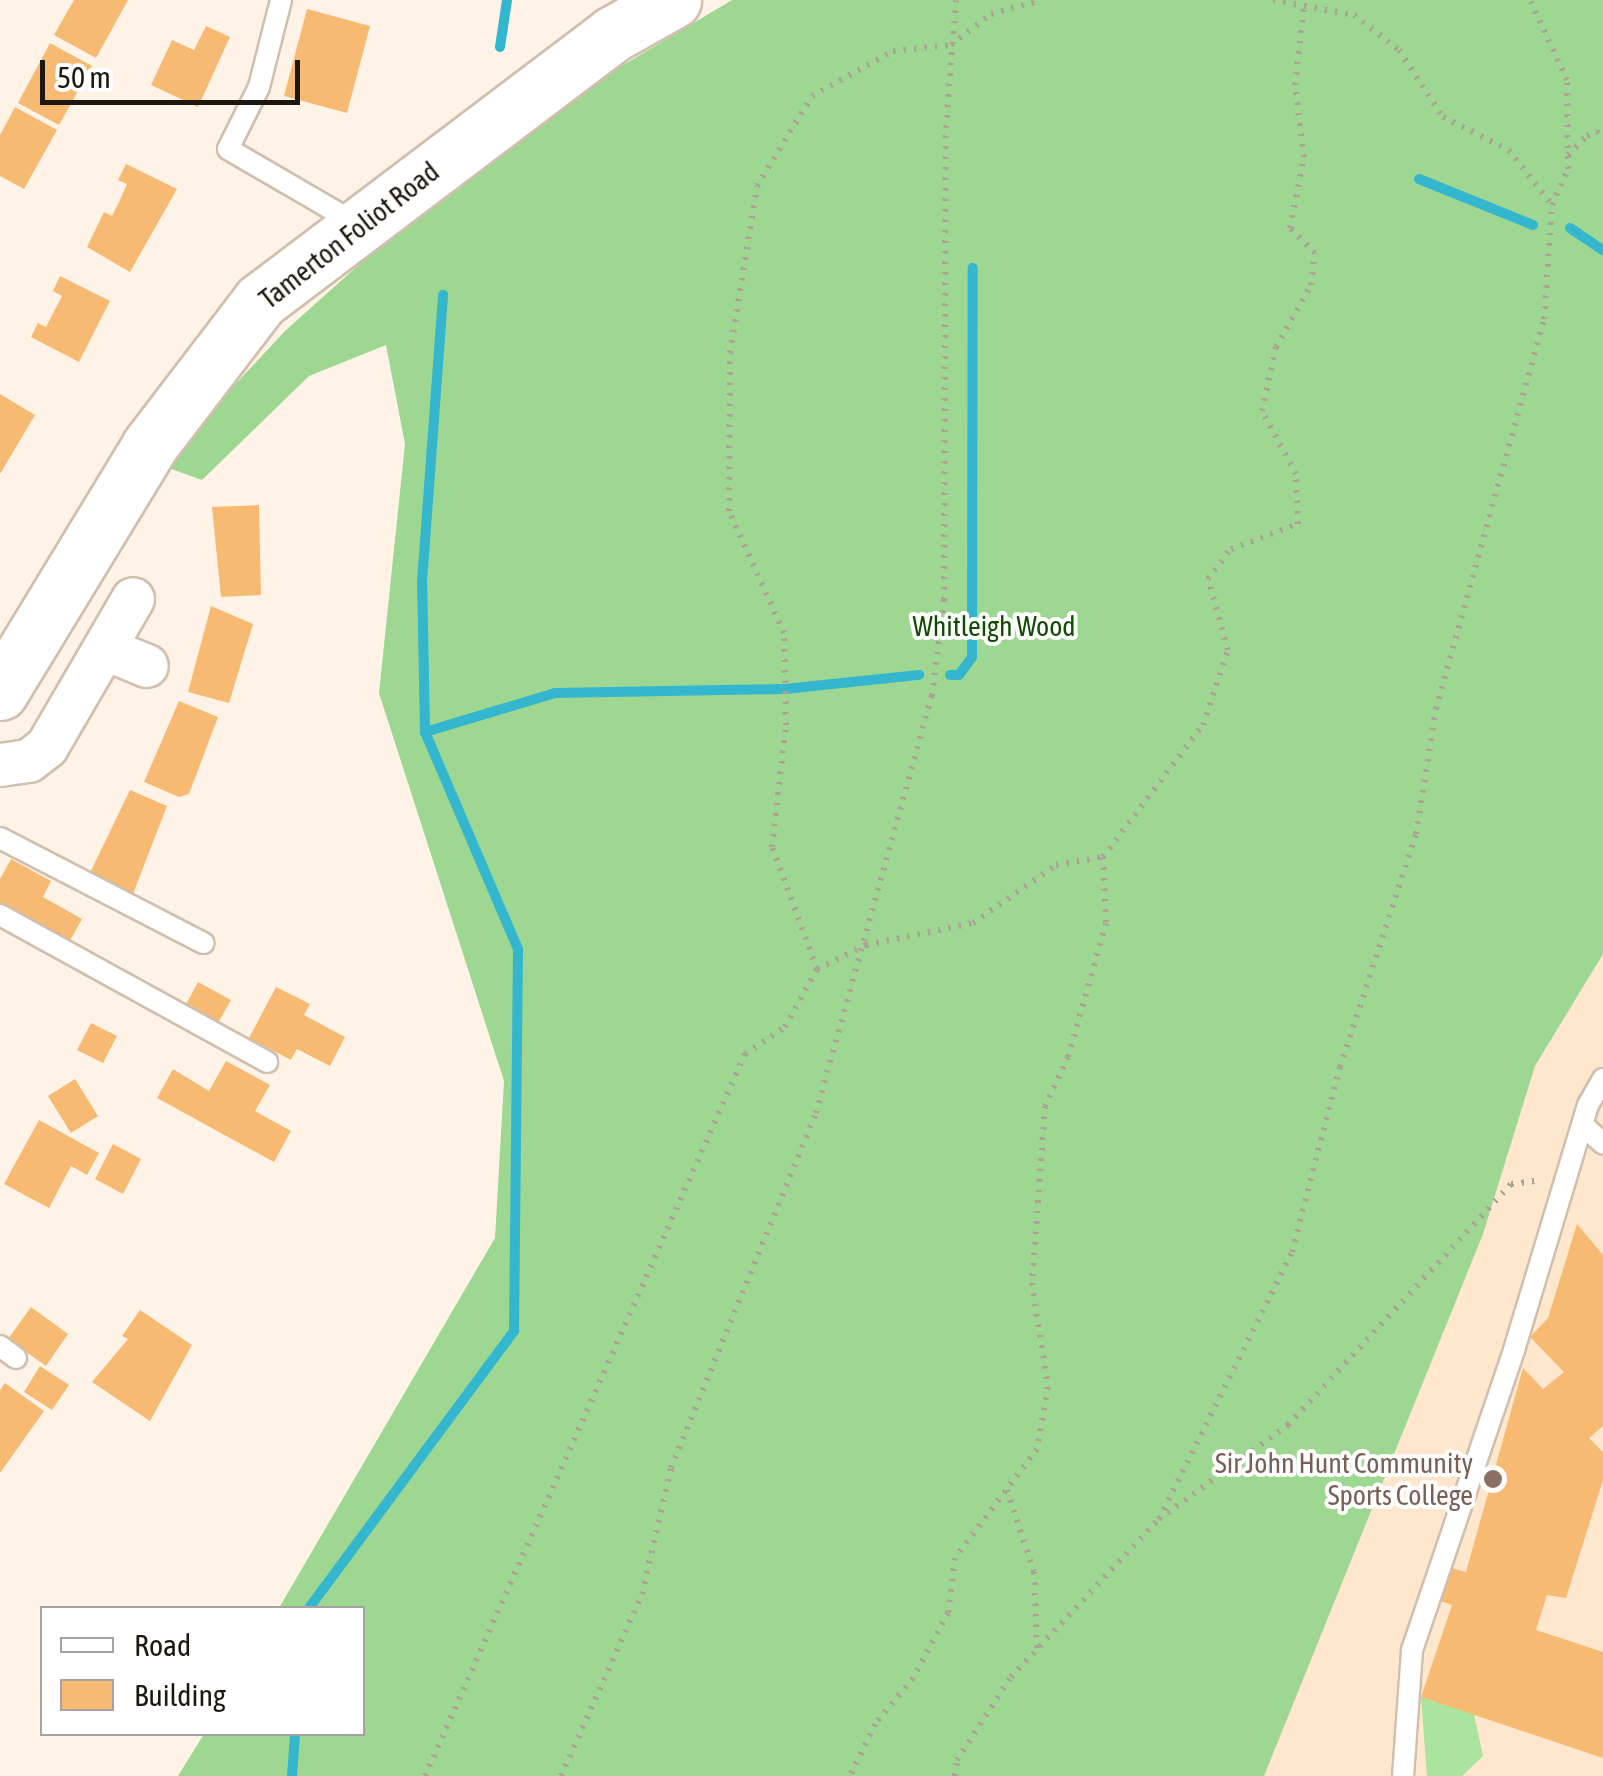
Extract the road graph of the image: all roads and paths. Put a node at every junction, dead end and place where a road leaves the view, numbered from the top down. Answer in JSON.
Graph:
{"nodes":[{"id":1,"x":282,"y":0,"type":"edge"},
{"id":2,"x":672,"y":0,"type":"edge"},
{"id":3,"x":956,"y":0,"type":"edge"},
{"id":4,"x":1041,"y":0,"type":"edge"},
{"id":5,"x":1273,"y":0,"type":"edge"},
{"id":6,"x":1530,"y":0,"type":"edge"},
{"id":7,"x":1304,"y":6,"type":"junction"},
{"id":8,"x":952,"y":45,"type":"junction"},
{"id":9,"x":1603,"y":135,"type":"edge"},
{"id":10,"x":1568,"y":156,"type":"junction"},
{"id":11,"x":1552,"y":205,"type":"junction"},
{"id":12,"x":359,"y":225,"type":"junction"},
{"id":13,"x":133,"y":599,"type":"dead end"},
{"id":14,"x":106,"y":649,"type":"junction"},
{"id":15,"x":147,"y":666,"type":"dead end"},
{"id":16,"x":0,"y":692,"type":"edge"},
{"id":17,"x":0,"y":765,"type":"edge"},
{"id":18,"x":0,"y":838,"type":"edge"},
{"id":19,"x":1103,"y":857,"type":"junction"},
{"id":20,"x":0,"y":915,"type":"edge"},
{"id":21,"x":203,"y":943,"type":"dead end"},
{"id":22,"x":866,"y":945,"type":"junction"},
{"id":23,"x":817,"y":968,"type":"junction"},
{"id":24,"x":267,"y":1062,"type":"dead end"},
{"id":25,"x":1603,"y":1079,"type":"edge"},
{"id":26,"x":1584,"y":1126,"type":"junction"},
{"id":27,"x":1603,"y":1144,"type":"edge"},
{"id":28,"x":1568,"y":1178,"type":"junction"},
{"id":29,"x":1007,"y":1489,"type":"junction"},
{"id":30,"x":1159,"y":1519,"type":"junction"},
{"id":31,"x":1036,"y":1648,"type":"junction"},
{"id":32,"x":425,"y":1776,"type":"edge"},
{"id":33,"x":561,"y":1776,"type":"edge"},
{"id":34,"x":850,"y":1776,"type":"edge"},
{"id":35,"x":955,"y":1776,"type":"edge"},
{"id":36,"x":1403,"y":1776,"type":"edge"}],
"edges":[{"from":1,"to":12,"type":"lane"},
{"from":2,"to":12,"type":"main road","name":"Tamerton Foliot Road"},
{"from":3,"to":8,"type":"path"},
{"from":4,"to":8,"type":"path"},
{"from":5,"to":7,"type":"path"},
{"from":6,"to":10,"type":"path"},
{"from":7,"to":11,"type":"path"},
{"from":7,"to":19,"type":"path"},
{"from":8,"to":22,"type":"path"},
{"from":8,"to":23,"type":"path"},
{"from":9,"to":10,"type":"path"},
{"from":10,"to":11,"type":"path"},
{"from":11,"to":30,"type":"path"},
{"from":12,"to":16,"type":"main road","name":"Tamerton Foliot Road"},
{"from":13,"to":14,"type":"street"},
{"from":14,"to":15,"type":"street"},
{"from":14,"to":17,"type":"street"},
{"from":18,"to":21,"type":"lane"},
{"from":19,"to":22,"type":"path"},
{"from":19,"to":29,"type":"path"},
{"from":20,"to":24,"type":"lane"},
{"from":22,"to":23,"type":"path"},
{"from":22,"to":33,"type":"path"},
{"from":23,"to":32,"type":"path"},
{"from":25,"to":26,"type":"lane"},
{"from":26,"to":27,"type":"lane"},
{"from":26,"to":28,"type":"lane"},
{"from":28,"to":30,"type":"path"},
{"from":28,"to":36,"type":"lane"},
{"from":29,"to":31,"type":"path"},
{"from":29,"to":34,"type":"path"},
{"from":30,"to":31,"type":"path"},
{"from":31,"to":35,"type":"path"}]}
